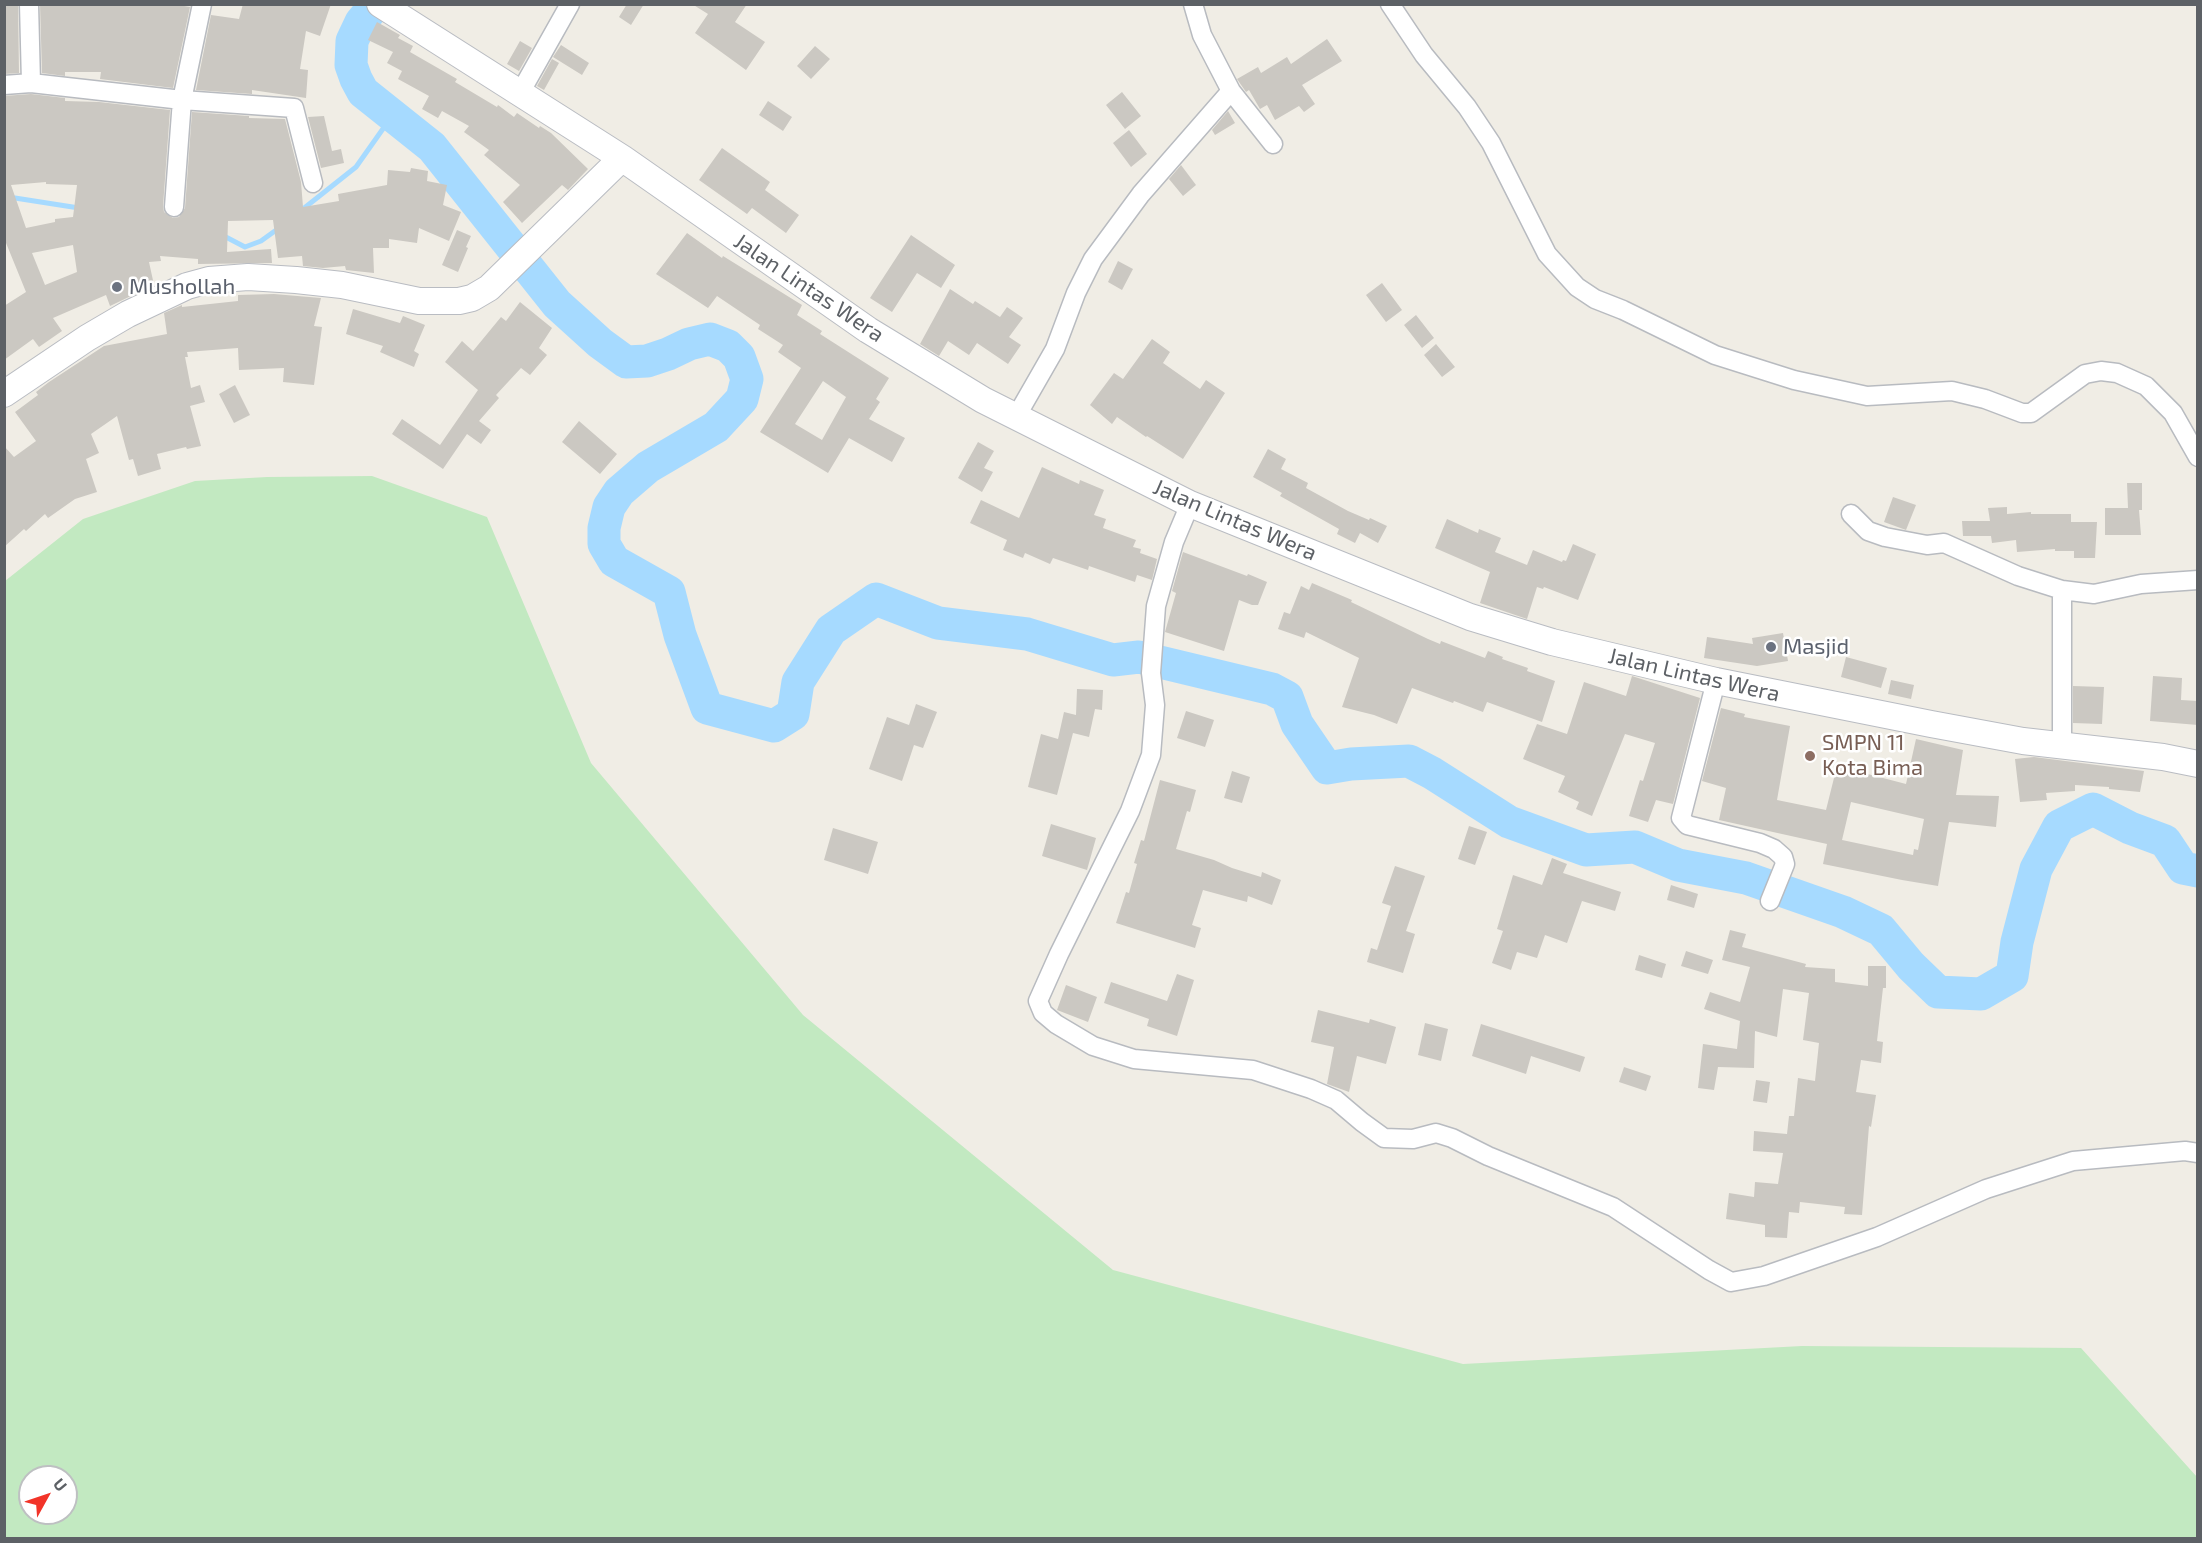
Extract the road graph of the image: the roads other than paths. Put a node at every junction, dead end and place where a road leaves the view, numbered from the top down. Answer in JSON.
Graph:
{"nodes":[{"id":1,"x":29,"y":4,"type":"edge"},
{"id":2,"x":202,"y":4,"type":"edge"},
{"id":3,"x":570,"y":4,"type":"edge"},
{"id":4,"x":1193,"y":4,"type":"edge"},
{"id":5,"x":1390,"y":4,"type":"edge"},
{"id":6,"x":381,"y":5,"type":"edge"},
{"id":7,"x":31,"y":83,"type":"junction"},
{"id":8,"x":4,"y":85,"type":"edge"},
{"id":9,"x":1231,"y":91,"type":"junction"},
{"id":10,"x":520,"y":93,"type":"junction"},
{"id":11,"x":182,"y":100,"type":"junction"},
{"id":12,"x":1273,"y":144,"type":"dead end"},
{"id":13,"x":622,"y":158,"type":"junction"},
{"id":14,"x":313,"y":183,"type":"dead end"},
{"id":15,"x":174,"y":207,"type":"dead end"},
{"id":16,"x":4,"y":394,"type":"edge"},
{"id":17,"x":1016,"y":417,"type":"junction"},
{"id":18,"x":2198,"y":457,"type":"edge"},
{"id":19,"x":1190,"y":504,"type":"junction"},
{"id":20,"x":1851,"y":514,"type":"dead end"},
{"id":21,"x":2198,"y":580,"type":"edge"},
{"id":22,"x":2062,"y":590,"type":"junction"},
{"id":23,"x":1716,"y":681,"type":"junction"},
{"id":24,"x":2062,"y":745,"type":"junction"},
{"id":25,"x":2198,"y":764,"type":"edge"},
{"id":26,"x":1770,"y":901,"type":"dead end"},
{"id":27,"x":2198,"y":1153,"type":"edge"}],
"edges":[{"from":1,"to":7,"type":"street"},
{"from":2,"to":11,"type":"street"},
{"from":3,"to":10,"type":"street"},
{"from":4,"to":9,"type":"street"},
{"from":5,"to":18,"type":"street"},
{"from":6,"to":10,"type":"main road","name":"Jalan Lintas Wera"},
{"from":7,"to":8,"type":"street"},
{"from":7,"to":11,"type":"street"},
{"from":9,"to":12,"type":"street"},
{"from":9,"to":17,"type":"street"},
{"from":10,"to":13,"type":"main road","name":"Jalan Lintas Wera"},
{"from":11,"to":14,"type":"street"},
{"from":11,"to":15,"type":"street"},
{"from":13,"to":16,"type":"main road"},
{"from":13,"to":17,"type":"main road","name":"Jalan Lintas Wera"},
{"from":17,"to":19,"type":"main road","name":"Jalan Lintas Wera"},
{"from":19,"to":23,"type":"main road","name":"Jalan Lintas Wera"},
{"from":19,"to":27,"type":"street"},
{"from":20,"to":22,"type":"street"},
{"from":21,"to":22,"type":"street"},
{"from":22,"to":24,"type":"street"},
{"from":23,"to":24,"type":"main road","name":"Jalan Lintas Wera"},
{"from":23,"to":26,"type":"street"},
{"from":24,"to":25,"type":"main road","name":"Jalan Lintas Wera"}]}
